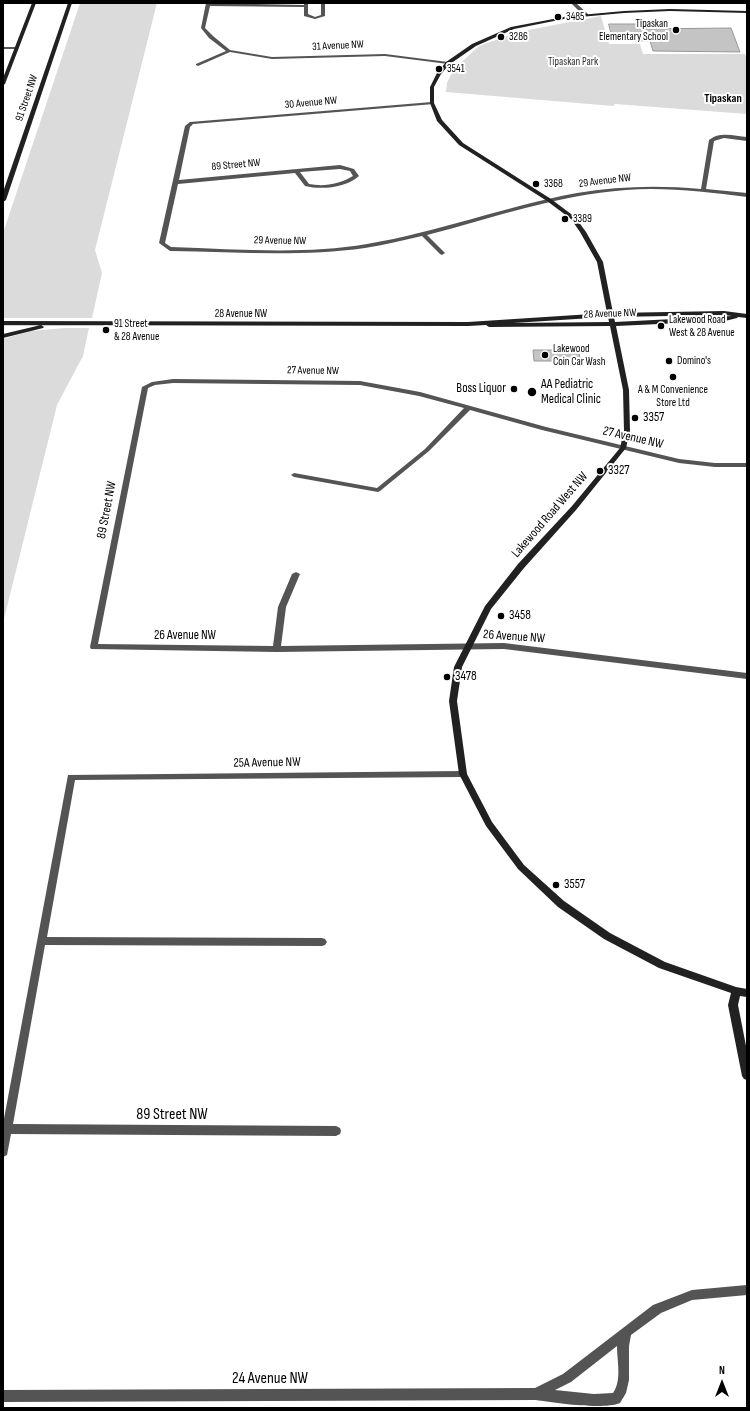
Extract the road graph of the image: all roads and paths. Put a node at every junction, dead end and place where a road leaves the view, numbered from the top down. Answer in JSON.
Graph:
{"nodes":[{"id":1,"x":34,"y":3,"type":"edge"},
{"id":2,"x":69,"y":3,"type":"edge"},
{"id":3,"x":323,"y":3,"type":"edge"},
{"id":4,"x":574,"y":3,"type":"edge"},
{"id":5,"x":208,"y":4,"type":"edge"},
{"id":6,"x":306,"y":4,"type":"edge"},
{"id":7,"x":747,"y":12,"type":"edge"},
{"id":8,"x":586,"y":15,"type":"junction"},
{"id":9,"x":3,"y":48,"type":"edge"},
{"id":10,"x":17,"y":48,"type":"junction"},
{"id":11,"x":229,"y":51,"type":"junction"},
{"id":12,"x":448,"y":63,"type":"junction"},
{"id":13,"x":198,"y":65,"type":"dead end"},
{"id":14,"x":3,"y":84,"type":"edge"},
{"id":15,"x":432,"y":103,"type":"junction"},
{"id":16,"x":747,"y":139,"type":"edge"},
{"id":17,"x":297,"y":172,"type":"junction"},
{"id":18,"x":177,"y":182,"type":"junction"},
{"id":19,"x":703,"y":190,"type":"junction"},
{"id":20,"x":747,"y":195,"type":"edge"},
{"id":21,"x":3,"y":200,"type":"edge"},
{"id":22,"x":549,"y":200,"type":"junction"},
{"id":23,"x":422,"y":233,"type":"junction"},
{"id":24,"x":442,"y":253,"type":"dead end"},
{"id":25,"x":611,"y":315,"type":"junction"},
{"id":26,"x":744,"y":316,"type":"edge"},
{"id":27,"x":3,"y":323,"type":"edge"},
{"id":28,"x":60,"y":324,"type":"junction"},
{"id":29,"x":479,"y":324,"type":"junction"},
{"id":30,"x":612,"y":324,"type":"junction"},
{"id":31,"x":3,"y":336,"type":"edge"},
{"id":32,"x":154,"y":383,"type":"joint"},
{"id":33,"x":469,"y":407,"type":"junction"},
{"id":34,"x":623,"y":448,"type":"junction"},
{"id":35,"x":747,"y":465,"type":"edge"},
{"id":36,"x":294,"y":475,"type":"dead end"},
{"id":37,"x":296,"y":574,"type":"dead end"},
{"id":38,"x":94,"y":647,"type":"joint"},
{"id":39,"x":467,"y":647,"type":"junction"},
{"id":40,"x":277,"y":649,"type":"junction"},
{"id":41,"x":747,"y":676,"type":"edge"},
{"id":42,"x":464,"y":774,"type":"junction"},
{"id":43,"x":41,"y":941,"type":"junction"},
{"id":44,"x":322,"y":942,"type":"dead end"},
{"id":45,"x":736,"y":991,"type":"junction"},
{"id":46,"x":747,"y":994,"type":"edge"},
{"id":47,"x":747,"y":1076,"type":"edge"},
{"id":48,"x":7,"y":1129,"type":"junction"},
{"id":49,"x":336,"y":1130,"type":"dead end"},
{"id":50,"x":3,"y":1152,"type":"edge"},
{"id":51,"x":747,"y":1290,"type":"edge"},
{"id":52,"x":627,"y":1331,"type":"junction"},
{"id":53,"x":536,"y":1394,"type":"junction"},
{"id":54,"x":3,"y":1396,"type":"edge"}],
"edges":[{"from":1,"to":10,"type":"street"},
{"from":2,"to":21,"type":"street","name":"91 Street NW"},
{"from":3,"to":6,"type":"street"},
{"from":4,"to":8,"type":"street"},
{"from":5,"to":6,"type":"street"},
{"from":5,"to":11,"type":"street","name":"31 Avenue NW"},
{"from":7,"to":8,"type":"street","name":"Lakewood Road West NW"},
{"from":8,"to":12,"type":"street","name":"Lakewood Road West NW"},
{"from":9,"to":10,"type":"street"},
{"from":10,"to":14,"type":"street"},
{"from":11,"to":12,"type":"street","name":"31 Avenue NW"},
{"from":11,"to":13,"type":"street"},
{"from":12,"to":15,"type":"street","name":"Lakewood Road West NW"},
{"from":15,"to":18,"type":"street","name":"30 Avenue NW"},
{"from":15,"to":22,"type":"street","name":"Lakewood Road West NW"},
{"from":16,"to":19,"type":"street"},
{"from":17,"to":17,"type":"street","name":"89 Street NW"},
{"from":17,"to":18,"type":"street","name":"89 Street NW"},
{"from":18,"to":23,"type":"street","name":"29 Avenue NW"},
{"from":19,"to":20,"type":"street","name":"29 Avenue NW"},
{"from":19,"to":22,"type":"street","name":"29 Avenue NW"},
{"from":22,"to":23,"type":"street","name":"29 Avenue NW"},
{"from":22,"to":25,"type":"street","name":"Lakewood Road West NW"},
{"from":23,"to":24,"type":"street"},
{"from":25,"to":26,"type":"street","name":"28 Avenue NW"},
{"from":25,"to":29,"type":"street","name":"28 Avenue NW"},
{"from":25,"to":30,"type":"street","name":"Lakewood Road West NW"},
{"from":26,"to":30,"type":"street","name":"28 Avenue NW"},
{"from":27,"to":28,"type":"street","name":"28 Avenue NW"},
{"from":28,"to":29,"type":"street","name":"28 Avenue NW"},
{"from":28,"to":31,"type":"street"},
{"from":29,"to":30,"type":"street","name":"28 Avenue NW"},
{"from":30,"to":34,"type":"street","name":"Lakewood Road West NW"},
{"from":32,"to":33,"type":"street","name":"27 Avenue NW"},
{"from":32,"to":38,"type":"street","name":"89 Street NW"},
{"from":33,"to":34,"type":"street","name":"27 Avenue NW"},
{"from":33,"to":36,"type":"street"},
{"from":34,"to":35,"type":"street","name":"27 Avenue NW"},
{"from":34,"to":39,"type":"street","name":"Lakewood Road West NW"},
{"from":37,"to":40,"type":"street"},
{"from":38,"to":40,"type":"street","name":"26 Avenue NW"},
{"from":39,"to":40,"type":"street","name":"26 Avenue NW"},
{"from":39,"to":41,"type":"street","name":"26 Avenue NW"},
{"from":39,"to":42,"type":"street","name":"Lakewood Road West NW"},
{"from":42,"to":43,"type":"street","name":"25A Avenue NW"},
{"from":42,"to":45,"type":"street","name":"Lakewood Road West NW"},
{"from":43,"to":44,"type":"street"},
{"from":43,"to":48,"type":"street"},
{"from":45,"to":46,"type":"street","name":"Lakewood Road West NW"},
{"from":45,"to":47,"type":"street"},
{"from":48,"to":49,"type":"street","name":"89 Street NW"},
{"from":48,"to":50,"type":"street"},
{"from":51,"to":52,"type":"street","name":"24 Avenue NW"},
{"from":52,"to":53,"type":"street","name":"24 Avenue NW"},
{"from":52,"to":53,"type":"street","name":"24 Avenue NW"},
{"from":53,"to":54,"type":"street","name":"24 Avenue NW"}]}
